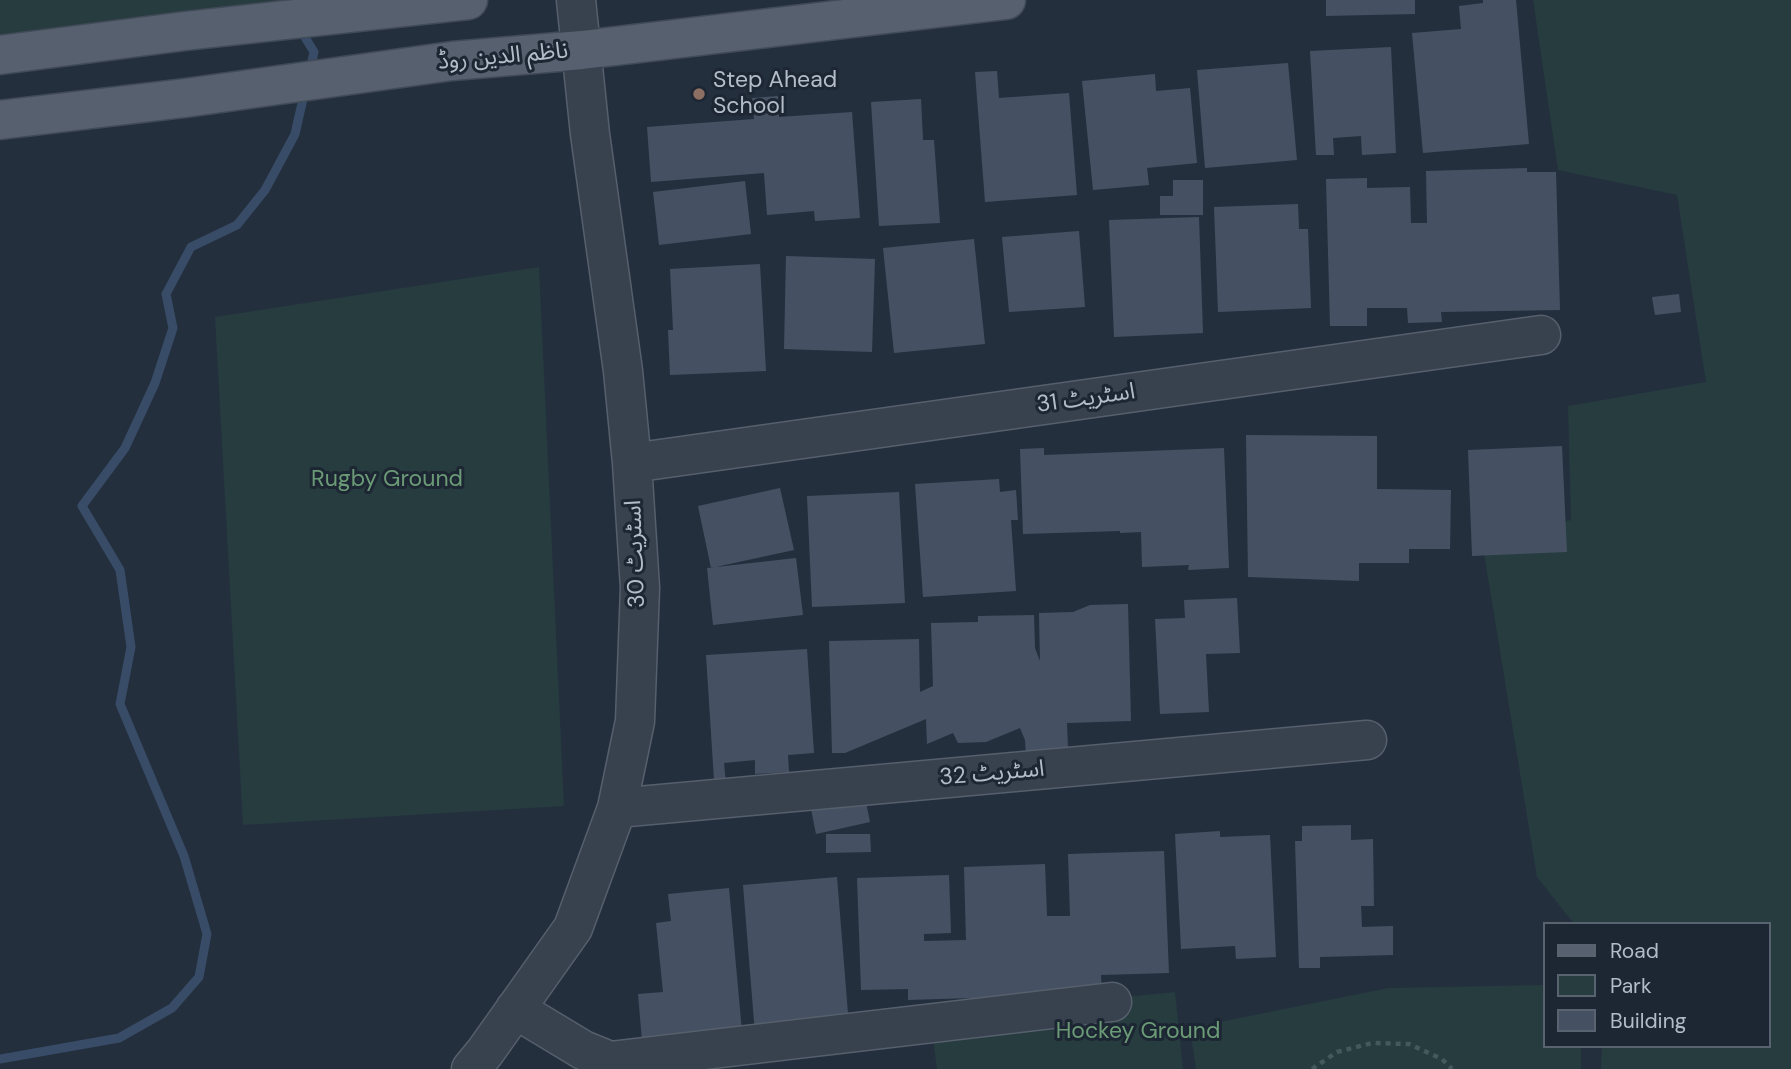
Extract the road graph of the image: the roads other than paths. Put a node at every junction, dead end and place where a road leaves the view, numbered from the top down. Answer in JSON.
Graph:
{"nodes":[{"id":1,"x":576,"y":0,"type":"edge"},
{"id":2,"x":1006,"y":0,"type":"edge"},
{"id":3,"x":458,"y":1,"type":"edge"},
{"id":4,"x":582,"y":50,"type":"junction"},
{"id":5,"x":0,"y":55,"type":"edge"},
{"id":6,"x":0,"y":120,"type":"edge"},
{"id":7,"x":1541,"y":335,"type":"dead end"},
{"id":8,"x":632,"y":463,"type":"junction"},
{"id":9,"x":1367,"y":740,"type":"dead end"},
{"id":10,"x":617,"y":808,"type":"junction"},
{"id":11,"x":1112,"y":1002,"type":"dead end"},
{"id":12,"x":515,"y":1009,"type":"junction"},
{"id":13,"x":471,"y":1069,"type":"edge"}],
"edges":[{"from":1,"to":4,"type":"street","name":"اسٹریٹ 30"},
{"from":2,"to":4,"type":"main road","name":"ناظم الدین روڈ"},
{"from":3,"to":5,"type":"main road"},
{"from":4,"to":6,"type":"main road","name":"ناظم الدین روڈ"},
{"from":4,"to":8,"type":"street","name":"اسٹریٹ 30"},
{"from":7,"to":8,"type":"street","name":"اسٹریٹ 31"},
{"from":8,"to":10,"type":"street","name":"اسٹریٹ 30"},
{"from":9,"to":10,"type":"street","name":"اسٹریٹ 32"},
{"from":10,"to":12,"type":"street","name":"اسٹریٹ 30"},
{"from":11,"to":12,"type":"street"},
{"from":12,"to":13,"type":"street","name":"اسٹریٹ 30"}]}
